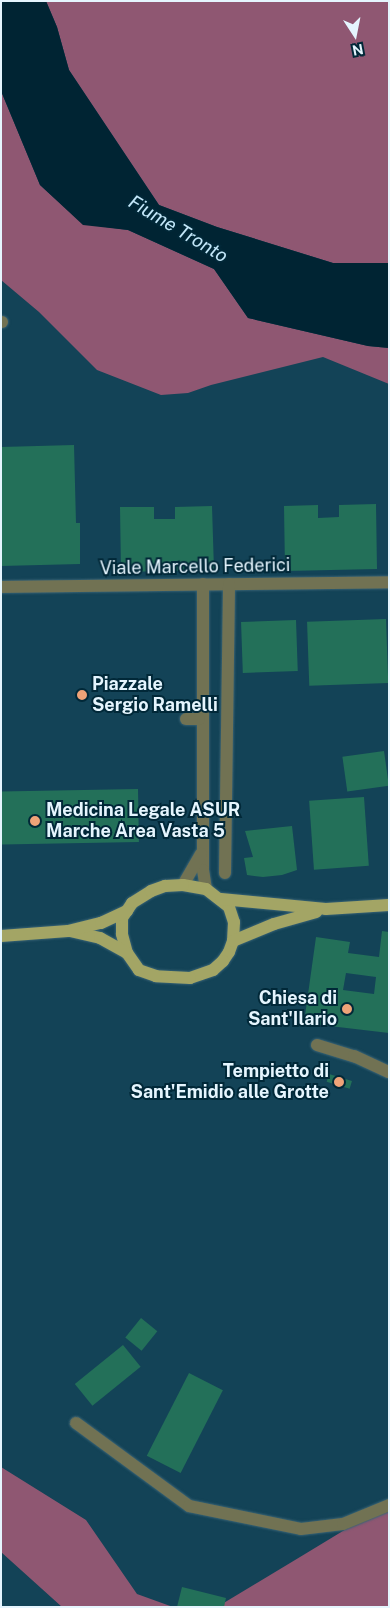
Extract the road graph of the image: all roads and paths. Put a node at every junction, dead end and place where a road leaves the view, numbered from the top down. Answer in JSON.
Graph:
{"nodes":[{"id":1,"x":389,"y":582,"type":"edge"},
{"id":2,"x":202,"y":584,"type":"junction"},
{"id":3,"x":229,"y":584,"type":"junction"},
{"id":4,"x":1,"y":587,"type":"edge"},
{"id":5,"x":204,"y":848,"type":"junction"},
{"id":6,"x":225,"y":873,"type":"dead end"},
{"id":7,"x":183,"y":885,"type":"junction"},
{"id":8,"x":206,"y":889,"type":"junction"},
{"id":9,"x":221,"y":899,"type":"junction"},
{"id":10,"x":389,"y":904,"type":"edge"},
{"id":11,"x":326,"y":909,"type":"junction"},
{"id":12,"x":127,"y":911,"type":"junction"},
{"id":13,"x":68,"y":931,"type":"junction"},
{"id":14,"x":1,"y":936,"type":"edge"},
{"id":15,"x":233,"y":941,"type":"junction"},
{"id":16,"x":127,"y":953,"type":"junction"},
{"id":17,"x":317,"y":1045,"type":"dead end"},
{"id":18,"x":389,"y":1072,"type":"edge"},
{"id":19,"x":76,"y":1423,"type":"dead end"},
{"id":20,"x":389,"y":1505,"type":"edge"}],
"edges":[{"from":1,"to":3,"type":"street","name":"Viale Marcello Federici"},
{"from":2,"to":3,"type":"street","name":"Viale Marcello Federici"},
{"from":2,"to":4,"type":"street","name":"Viale Marcello Federici"},
{"from":2,"to":5,"type":"street"},
{"from":3,"to":6,"type":"street"},
{"from":5,"to":7,"type":"street"},
{"from":5,"to":8,"type":"street"},
{"from":7,"to":8,"type":"main road"},
{"from":7,"to":12,"type":"main road"},
{"from":8,"to":9,"type":"main road"},
{"from":9,"to":11,"type":"main road"},
{"from":9,"to":15,"type":"main road"},
{"from":10,"to":11,"type":"main road"},
{"from":11,"to":15,"type":"main road"},
{"from":12,"to":13,"type":"main road"},
{"from":12,"to":16,"type":"main road"},
{"from":13,"to":14,"type":"main road"},
{"from":13,"to":16,"type":"main road"},
{"from":15,"to":16,"type":"main road"},
{"from":17,"to":18,"type":"street"},
{"from":19,"to":20,"type":"street"}]}
